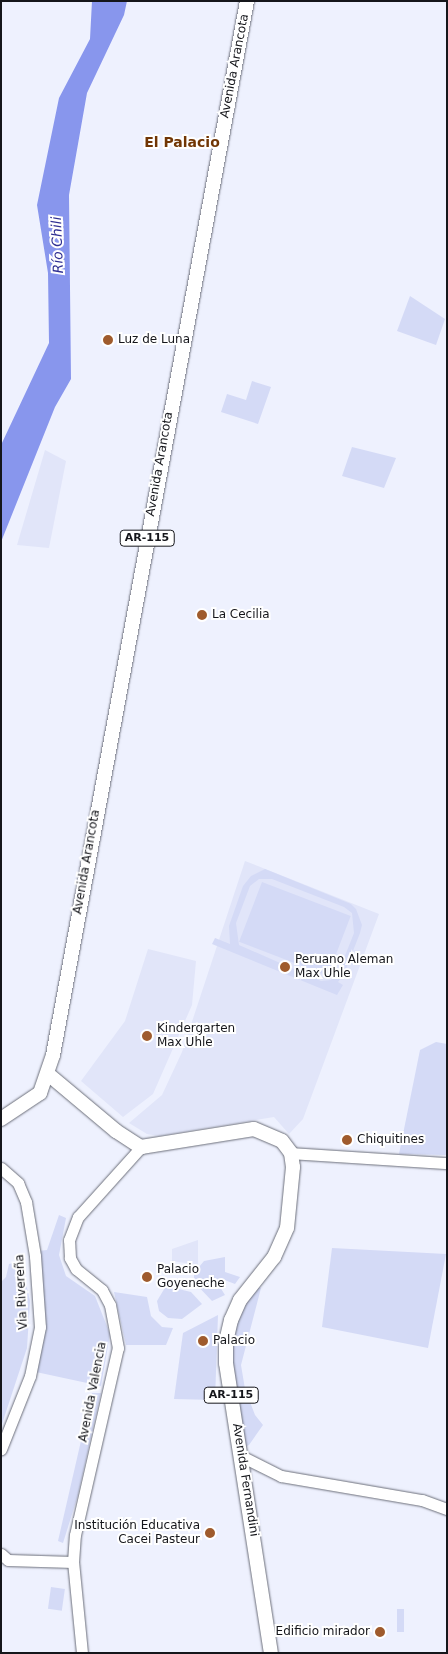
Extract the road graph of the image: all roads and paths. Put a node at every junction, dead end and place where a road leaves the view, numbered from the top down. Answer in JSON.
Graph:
{"nodes":[{"id":1,"x":247,"y":1,"type":"edge"},
{"id":2,"x":48,"y":1074,"type":"junction"},
{"id":3,"x":1,"y":1119,"type":"edge"},
{"id":4,"x":141,"y":1147,"type":"junction"},
{"id":5,"x":291,"y":1153,"type":"junction"},
{"id":6,"x":447,"y":1163,"type":"edge"},
{"id":7,"x":1,"y":1168,"type":"edge"},
{"id":8,"x":1,"y":1449,"type":"edge"},
{"id":9,"x":241,"y":1456,"type":"junction"},
{"id":10,"x":447,"y":1510,"type":"edge"},
{"id":11,"x":1,"y":1554,"type":"edge"},
{"id":12,"x":73,"y":1562,"type":"junction"},
{"id":13,"x":82,"y":1653,"type":"edge"},
{"id":14,"x":271,"y":1653,"type":"edge"}],
"edges":[{"from":1,"to":2,"type":"main road","name":"Avenida Arancota","number":"AR-115"},
{"from":2,"to":3,"type":"main road","name":"Avenida Arancota"},
{"from":2,"to":4,"type":"main road"},
{"from":4,"to":5,"type":"main road"},
{"from":4,"to":12,"type":"street","name":"Avenida Valencia"},
{"from":5,"to":6,"type":"street"},
{"from":5,"to":9,"type":"main road","name":"Avenida Fernandini","number":"AR-115"},
{"from":7,"to":8,"type":"street","name":"Via Rivereña"},
{"from":9,"to":10,"type":"street"},
{"from":9,"to":14,"type":"main road","name":"Avenida Fernandini","number":"AR-115"},
{"from":11,"to":12,"type":"street"},
{"from":12,"to":13,"type":"street","name":"Avenida Valencia"}]}
